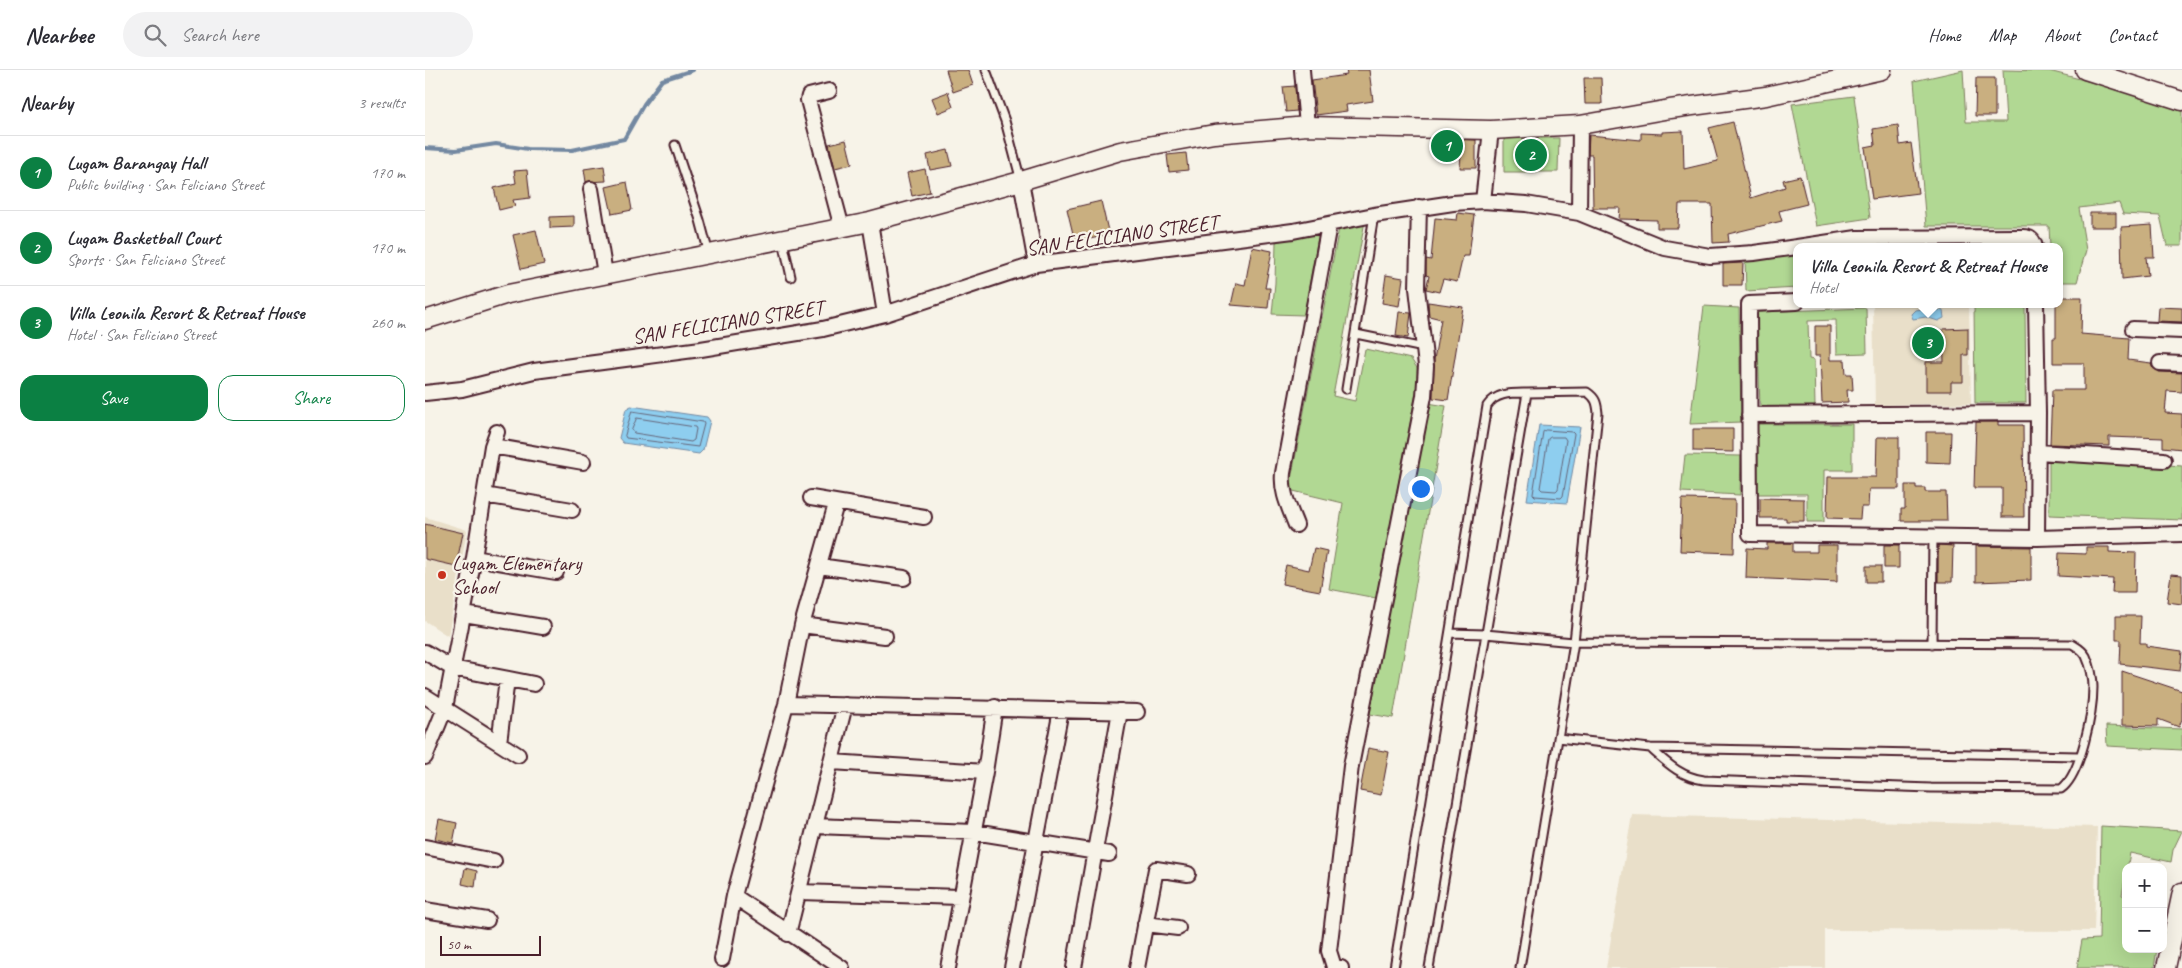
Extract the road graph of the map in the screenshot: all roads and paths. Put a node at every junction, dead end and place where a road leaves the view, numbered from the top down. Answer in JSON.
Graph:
{"nodes":[{"id":1,"x":986,"y":70,"type":"edge"},
{"id":2,"x":1303,"y":70,"type":"edge"},
{"id":3,"x":1882,"y":70,"type":"edge"},
{"id":4,"x":2085,"y":70,"type":"edge"},
{"id":5,"x":829,"y":91,"type":"dead end"},
{"id":6,"x":2182,"y":101,"type":"edge"},
{"id":7,"x":1580,"y":125,"type":"junction"},
{"id":8,"x":1307,"y":126,"type":"junction"},
{"id":9,"x":1491,"y":130,"type":"junction"},
{"id":10,"x":675,"y":145,"type":"dead end"},
{"id":11,"x":1021,"y":181,"type":"junction"},
{"id":12,"x":591,"y":188,"type":"dead end"},
{"id":13,"x":1483,"y":201,"type":"junction"},
{"id":14,"x":1419,"y":207,"type":"junction"},
{"id":15,"x":1579,"y":213,"type":"junction"},
{"id":16,"x":1374,"y":215,"type":"junction"},
{"id":17,"x":870,"y":222,"type":"junction"},
{"id":18,"x":1329,"y":224,"type":"junction"},
{"id":19,"x":842,"y":228,"type":"junction"},
{"id":20,"x":783,"y":241,"type":"junction"},
{"id":21,"x":1824,"y":243,"type":"edge"},
{"id":22,"x":2034,"y":243,"type":"edge"},
{"id":23,"x":1793,"y":248,"type":"edge"},
{"id":24,"x":709,"y":255,"type":"junction"},
{"id":25,"x":1036,"y":264,"type":"junction"},
{"id":26,"x":605,"y":274,"type":"junction"},
{"id":27,"x":791,"y":277,"type":"dead end"},
{"id":28,"x":1793,"y":302,"type":"edge"},
{"id":29,"x":2035,"y":308,"type":"edge"},
{"id":30,"x":885,"y":314,"type":"junction"},
{"id":31,"x":425,"y":320,"type":"edge"},
{"id":32,"x":2133,"y":329,"type":"dead end"},
{"id":33,"x":2182,"y":331,"type":"edge"},
{"id":34,"x":1356,"y":334,"type":"junction"},
{"id":35,"x":1424,"y":348,"type":"junction"},
{"id":36,"x":2160,"y":363,"type":"dead end"},
{"id":37,"x":2182,"y":364,"type":"edge"},
{"id":38,"x":1346,"y":389,"type":"dead end"},
{"id":39,"x":425,"y":393,"type":"edge"},
{"id":40,"x":1527,"y":393,"type":"junction"},
{"id":41,"x":2038,"y":413,"type":"junction"},
{"id":42,"x":1749,"y":415,"type":"junction"},
{"id":43,"x":497,"y":432,"type":"dead end"},
{"id":44,"x":492,"y":446,"type":"junction"},
{"id":45,"x":2038,"y":452,"type":"junction"},
{"id":46,"x":2165,"y":460,"type":"dead end"},
{"id":47,"x":583,"y":462,"type":"dead end"},
{"id":48,"x":484,"y":495,"type":"junction"},
{"id":49,"x":811,"y":498,"type":"dead end"},
{"id":50,"x":836,"y":504,"type":"junction"},
{"id":51,"x":572,"y":510,"type":"dead end"},
{"id":52,"x":923,"y":517,"type":"dead end"},
{"id":53,"x":1296,"y":525,"type":"dead end"},
{"id":54,"x":2182,"y":534,"type":"edge"},
{"id":55,"x":1933,"y":536,"type":"junction"},
{"id":56,"x":2037,"y":538,"type":"junction"},
{"id":57,"x":474,"y":558,"type":"junction"},
{"id":58,"x":819,"y":566,"type":"junction"},
{"id":59,"x":556,"y":572,"type":"dead end"},
{"id":60,"x":904,"y":578,"type":"dead end"},
{"id":61,"x":463,"y":614,"type":"junction"},
{"id":62,"x":802,"y":625,"type":"junction"},
{"id":63,"x":543,"y":627,"type":"dead end"},
{"id":64,"x":1450,"y":633,"type":"junction"},
{"id":65,"x":1485,"y":634,"type":"junction"},
{"id":66,"x":885,"y":636,"type":"dead end"},
{"id":67,"x":1574,"y":642,"type":"junction"},
{"id":68,"x":1932,"y":644,"type":"junction"},
{"id":69,"x":425,"y":652,"type":"edge"},
{"id":70,"x":452,"y":668,"type":"junction"},
{"id":71,"x":507,"y":679,"type":"junction"},
{"id":72,"x":534,"y":684,"type":"dead end"},
{"id":73,"x":425,"y":696,"type":"edge"},
{"id":74,"x":787,"y":704,"type":"junction"},
{"id":75,"x":845,"y":705,"type":"junction"},
{"id":76,"x":995,"y":707,"type":"junction"},
{"id":77,"x":445,"y":708,"type":"junction"},
{"id":78,"x":1061,"y":710,"type":"junction"},
{"id":79,"x":1120,"y":711,"type":"junction"},
{"id":80,"x":1137,"y":712,"type":"dead end"},
{"id":81,"x":1558,"y":738,"type":"junction"},
{"id":82,"x":499,"y":743,"type":"junction"},
{"id":83,"x":1650,"y":748,"type":"junction"},
{"id":84,"x":518,"y":755,"type":"dead end"},
{"id":85,"x":2079,"y":756,"type":"junction"},
{"id":86,"x":425,"y":757,"type":"edge"},
{"id":87,"x":832,"y":762,"type":"junction"},
{"id":88,"x":985,"y":772,"type":"junction"},
{"id":89,"x":815,"y":826,"type":"junction"},
{"id":90,"x":974,"y":832,"type":"junction"},
{"id":91,"x":1035,"y":841,"type":"junction"},
{"id":92,"x":425,"y":847,"type":"edge"},
{"id":93,"x":1094,"y":852,"type":"junction"},
{"id":94,"x":1109,"y":854,"type":"dead end"},
{"id":95,"x":494,"y":861,"type":"dead end"},
{"id":96,"x":1188,"y":874,"type":"dead end"},
{"id":97,"x":800,"y":892,"type":"junction"},
{"id":98,"x":2182,"y":892,"type":"edge"},
{"id":99,"x":734,"y":896,"type":"junction"},
{"id":100,"x":960,"y":897,"type":"junction"},
{"id":101,"x":425,"y":910,"type":"edge"},
{"id":102,"x":2180,"y":910,"type":"edge"},
{"id":103,"x":487,"y":920,"type":"dead end"},
{"id":104,"x":1145,"y":924,"type":"junction"},
{"id":105,"x":1178,"y":928,"type":"dead end"},
{"id":106,"x":788,"y":934,"type":"junction"},
{"id":107,"x":722,"y":959,"type":"dead end"},
{"id":108,"x":842,"y":968,"type":"edge"},
{"id":109,"x":947,"y":968,"type":"edge"},
{"id":110,"x":1012,"y":968,"type":"edge"},
{"id":111,"x":1074,"y":968,"type":"edge"},
{"id":112,"x":1137,"y":968,"type":"edge"},
{"id":113,"x":1341,"y":968,"type":"edge"},
{"id":114,"x":1394,"y":968,"type":"edge"},
{"id":115,"x":1429,"y":968,"type":"edge"},
{"id":116,"x":1520,"y":968,"type":"edge"},
{"id":117,"x":2166,"y":968,"type":"edge"}],
"edges":[{"from":1,"to":11,"type":"lane"},
{"from":2,"to":8,"type":"street"},
{"from":3,"to":7,"type":"street"},
{"from":4,"to":6,"type":"street"},
{"from":5,"to":19,"type":"street"},
{"from":7,"to":9,"type":"street"},
{"from":7,"to":15,"type":"street"},
{"from":8,"to":9,"type":"street"},
{"from":8,"to":11,"type":"street"},
{"from":9,"to":13,"type":"street"},
{"from":10,"to":24,"type":"lane"},
{"from":11,"to":17,"type":"street"},
{"from":11,"to":25,"type":"street"},
{"from":12,"to":26,"type":"street"},
{"from":13,"to":14,"type":"street","name":"SAN FELICIANO STREET"},
{"from":13,"to":15,"type":"street","name":"SAN FELICIANO STREET"},
{"from":14,"to":16,"type":"street","name":"SAN FELICIANO STREET"},
{"from":14,"to":35,"type":"street"},
{"from":15,"to":23,"type":"street","name":"SAN FELICIANO STREET"},
{"from":16,"to":18,"type":"street","name":"SAN FELICIANO STREET"},
{"from":16,"to":34,"type":"lane"},
{"from":17,"to":19,"type":"street"},
{"from":17,"to":30,"type":"street"},
{"from":18,"to":25,"type":"street","name":"SAN FELICIANO STREET"},
{"from":18,"to":53,"type":"street"},
{"from":19,"to":20,"type":"street"},
{"from":20,"to":24,"type":"street"},
{"from":20,"to":27,"type":"lane"},
{"from":21,"to":22,"type":"street","name":"SAN FELICIANO STREET"},
{"from":24,"to":26,"type":"street"},
{"from":25,"to":30,"type":"street","name":"SAN FELICIANO STREET"},
{"from":26,"to":31,"type":"street"},
{"from":28,"to":42,"type":"street"},
{"from":29,"to":41,"type":"street"},
{"from":30,"to":39,"type":"street","name":"SAN FELICIANO STREET"},
{"from":32,"to":33,"type":"street"},
{"from":34,"to":35,"type":"lane"},
{"from":34,"to":38,"type":"lane"},
{"from":35,"to":113,"type":"street"},
{"from":36,"to":37,"type":"street"},
{"from":40,"to":64,"type":"lane"},
{"from":40,"to":65,"type":"lane"},
{"from":40,"to":67,"type":"lane"},
{"from":41,"to":42,"type":"street"},
{"from":41,"to":45,"type":"street"},
{"from":42,"to":55,"type":"street"},
{"from":43,"to":44,"type":"street"},
{"from":44,"to":47,"type":"street"},
{"from":44,"to":48,"type":"street"},
{"from":45,"to":46,"type":"street"},
{"from":45,"to":56,"type":"street"},
{"from":48,"to":51,"type":"street"},
{"from":48,"to":57,"type":"street"},
{"from":49,"to":50,"type":"street"},
{"from":50,"to":52,"type":"street"},
{"from":50,"to":58,"type":"street"},
{"from":54,"to":56,"type":"street"},
{"from":55,"to":56,"type":"street"},
{"from":55,"to":68,"type":"lane"},
{"from":57,"to":59,"type":"street"},
{"from":57,"to":61,"type":"street"},
{"from":58,"to":60,"type":"street"},
{"from":58,"to":62,"type":"street"},
{"from":61,"to":63,"type":"street"},
{"from":61,"to":70,"type":"street"},
{"from":62,"to":66,"type":"street"},
{"from":62,"to":74,"type":"street"},
{"from":64,"to":65,"type":"lane"},
{"from":64,"to":114,"type":"lane"},
{"from":65,"to":67,"type":"lane"},
{"from":65,"to":115,"type":"lane"},
{"from":67,"to":68,"type":"lane"},
{"from":67,"to":81,"type":"lane"},
{"from":68,"to":85,"type":"lane"},
{"from":69,"to":70,"type":"street"},
{"from":70,"to":71,"type":"street"},
{"from":70,"to":77,"type":"street"},
{"from":71,"to":72,"type":"street"},
{"from":71,"to":82,"type":"street"},
{"from":73,"to":77,"type":"street"},
{"from":74,"to":75,"type":"street"},
{"from":74,"to":99,"type":"street"},
{"from":75,"to":76,"type":"street"},
{"from":75,"to":87,"type":"street"},
{"from":76,"to":78,"type":"street"},
{"from":76,"to":88,"type":"street"},
{"from":77,"to":82,"type":"street"},
{"from":77,"to":86,"type":"street"},
{"from":78,"to":79,"type":"street"},
{"from":78,"to":91,"type":"street"},
{"from":79,"to":80,"type":"street"},
{"from":79,"to":93,"type":"street"},
{"from":81,"to":83,"type":"lane"},
{"from":81,"to":116,"type":"lane"},
{"from":82,"to":84,"type":"street"},
{"from":83,"to":85,"type":"lane"},
{"from":83,"to":85,"type":"lane"},
{"from":87,"to":88,"type":"street"},
{"from":87,"to":89,"type":"street"},
{"from":88,"to":90,"type":"street"},
{"from":89,"to":90,"type":"street"},
{"from":89,"to":97,"type":"street"},
{"from":90,"to":91,"type":"street"},
{"from":90,"to":100,"type":"street"},
{"from":91,"to":93,"type":"street"},
{"from":91,"to":110,"type":"street"},
{"from":92,"to":95,"type":"street"},
{"from":93,"to":94,"type":"street"},
{"from":93,"to":111,"type":"street"},
{"from":96,"to":104,"type":"street"},
{"from":97,"to":100,"type":"street"},
{"from":97,"to":106,"type":"street"},
{"from":98,"to":102,"type":"street"},
{"from":99,"to":106,"type":"street"},
{"from":99,"to":107,"type":"street"},
{"from":100,"to":109,"type":"street"},
{"from":101,"to":103,"type":"street"},
{"from":102,"to":117,"type":"street"},
{"from":104,"to":105,"type":"street"},
{"from":104,"to":112,"type":"street"},
{"from":106,"to":108,"type":"street"}]}
